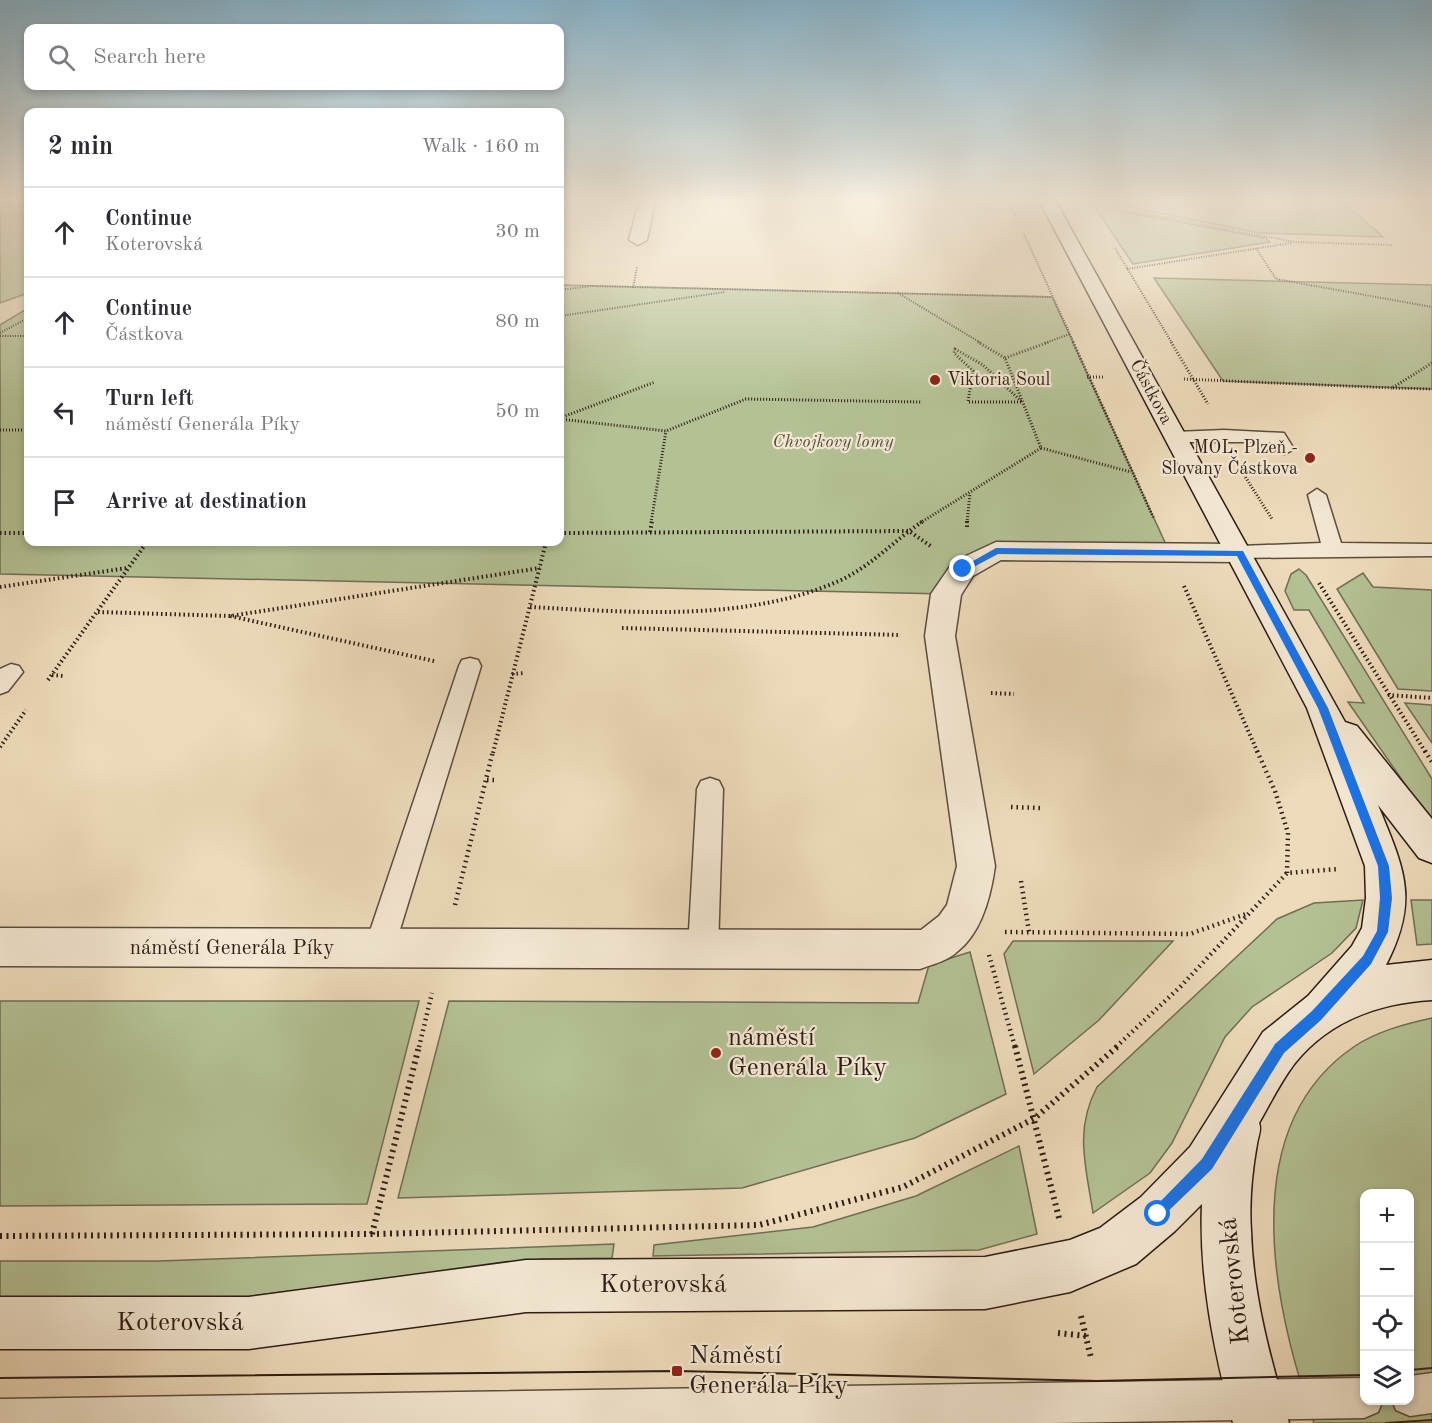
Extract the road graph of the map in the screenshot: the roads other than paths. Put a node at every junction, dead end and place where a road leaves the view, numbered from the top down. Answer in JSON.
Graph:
{"nodes":[{"id":1,"x":1085,"y":268,"type":"edge"},
{"id":2,"x":1175,"y":437,"type":"junction"},
{"id":3,"x":1285,"y":449,"type":"dead end"},
{"id":4,"x":1317,"y":495,"type":"dead end"},
{"id":5,"x":1333,"y":549,"type":"junction"},
{"id":6,"x":1432,"y":550,"type":"edge"},
{"id":7,"x":1240,"y":553,"type":"junction"},
{"id":8,"x":470,"y":666,"type":"dead end"},
{"id":9,"x":1323,"y":708,"type":"junction"},
{"id":10,"x":710,"y":789,"type":"dead end"},
{"id":11,"x":1432,"y":847,"type":"edge"},
{"id":12,"x":0,"y":947,"type":"edge"},
{"id":13,"x":379,"y":949,"type":"junction"},
{"id":14,"x":704,"y":949,"type":"junction"},
{"id":15,"x":1432,"y":980,"type":"edge"},
{"id":16,"x":1316,"y":1015,"type":"junction"},
{"id":17,"x":1251,"y":1092,"type":"junction"},
{"id":18,"x":0,"y":1323,"type":"edge"},
{"id":19,"x":1432,"y":1393,"type":"edge"},
{"id":20,"x":1414,"y":1395,"type":"edge"},
{"id":21,"x":1360,"y":1399,"type":"edge"},
{"id":22,"x":1258,"y":1412,"type":"edge"},
{"id":23,"x":0,"y":1419,"type":"edge"}],
"edges":[{"from":1,"to":2,"type":"street","name":"Částkova"},
{"from":2,"to":3,"type":"lane"},
{"from":2,"to":7,"type":"street","name":"Částkova"},
{"from":4,"to":5,"type":"lane"},
{"from":5,"to":6,"type":"lane"},
{"from":5,"to":7,"type":"lane"},
{"from":7,"to":9,"type":"street","name":"Částkova"},
{"from":7,"to":14,"type":"street","name":"náměstí Generála Píky"},
{"from":8,"to":13,"type":"lane"},
{"from":9,"to":11,"type":"street","name":"Částkova"},
{"from":9,"to":16,"type":"street","name":"Částkova"},
{"from":10,"to":14,"type":"lane"},
{"from":12,"to":13,"type":"street","name":"náměstí Generála Píky"},
{"from":13,"to":14,"type":"street","name":"náměstí Generála Píky"},
{"from":15,"to":16,"type":"street","name":"Koterovská"},
{"from":16,"to":17,"type":"street","name":"Koterovská"},
{"from":17,"to":18,"type":"street","name":"Koterovská"},
{"from":17,"to":22,"type":"street","name":"Koterovská"},
{"from":19,"to":20,"type":"lane"},
{"from":21,"to":22,"type":"lane"},
{"from":22,"to":23,"type":"lane"}]}
